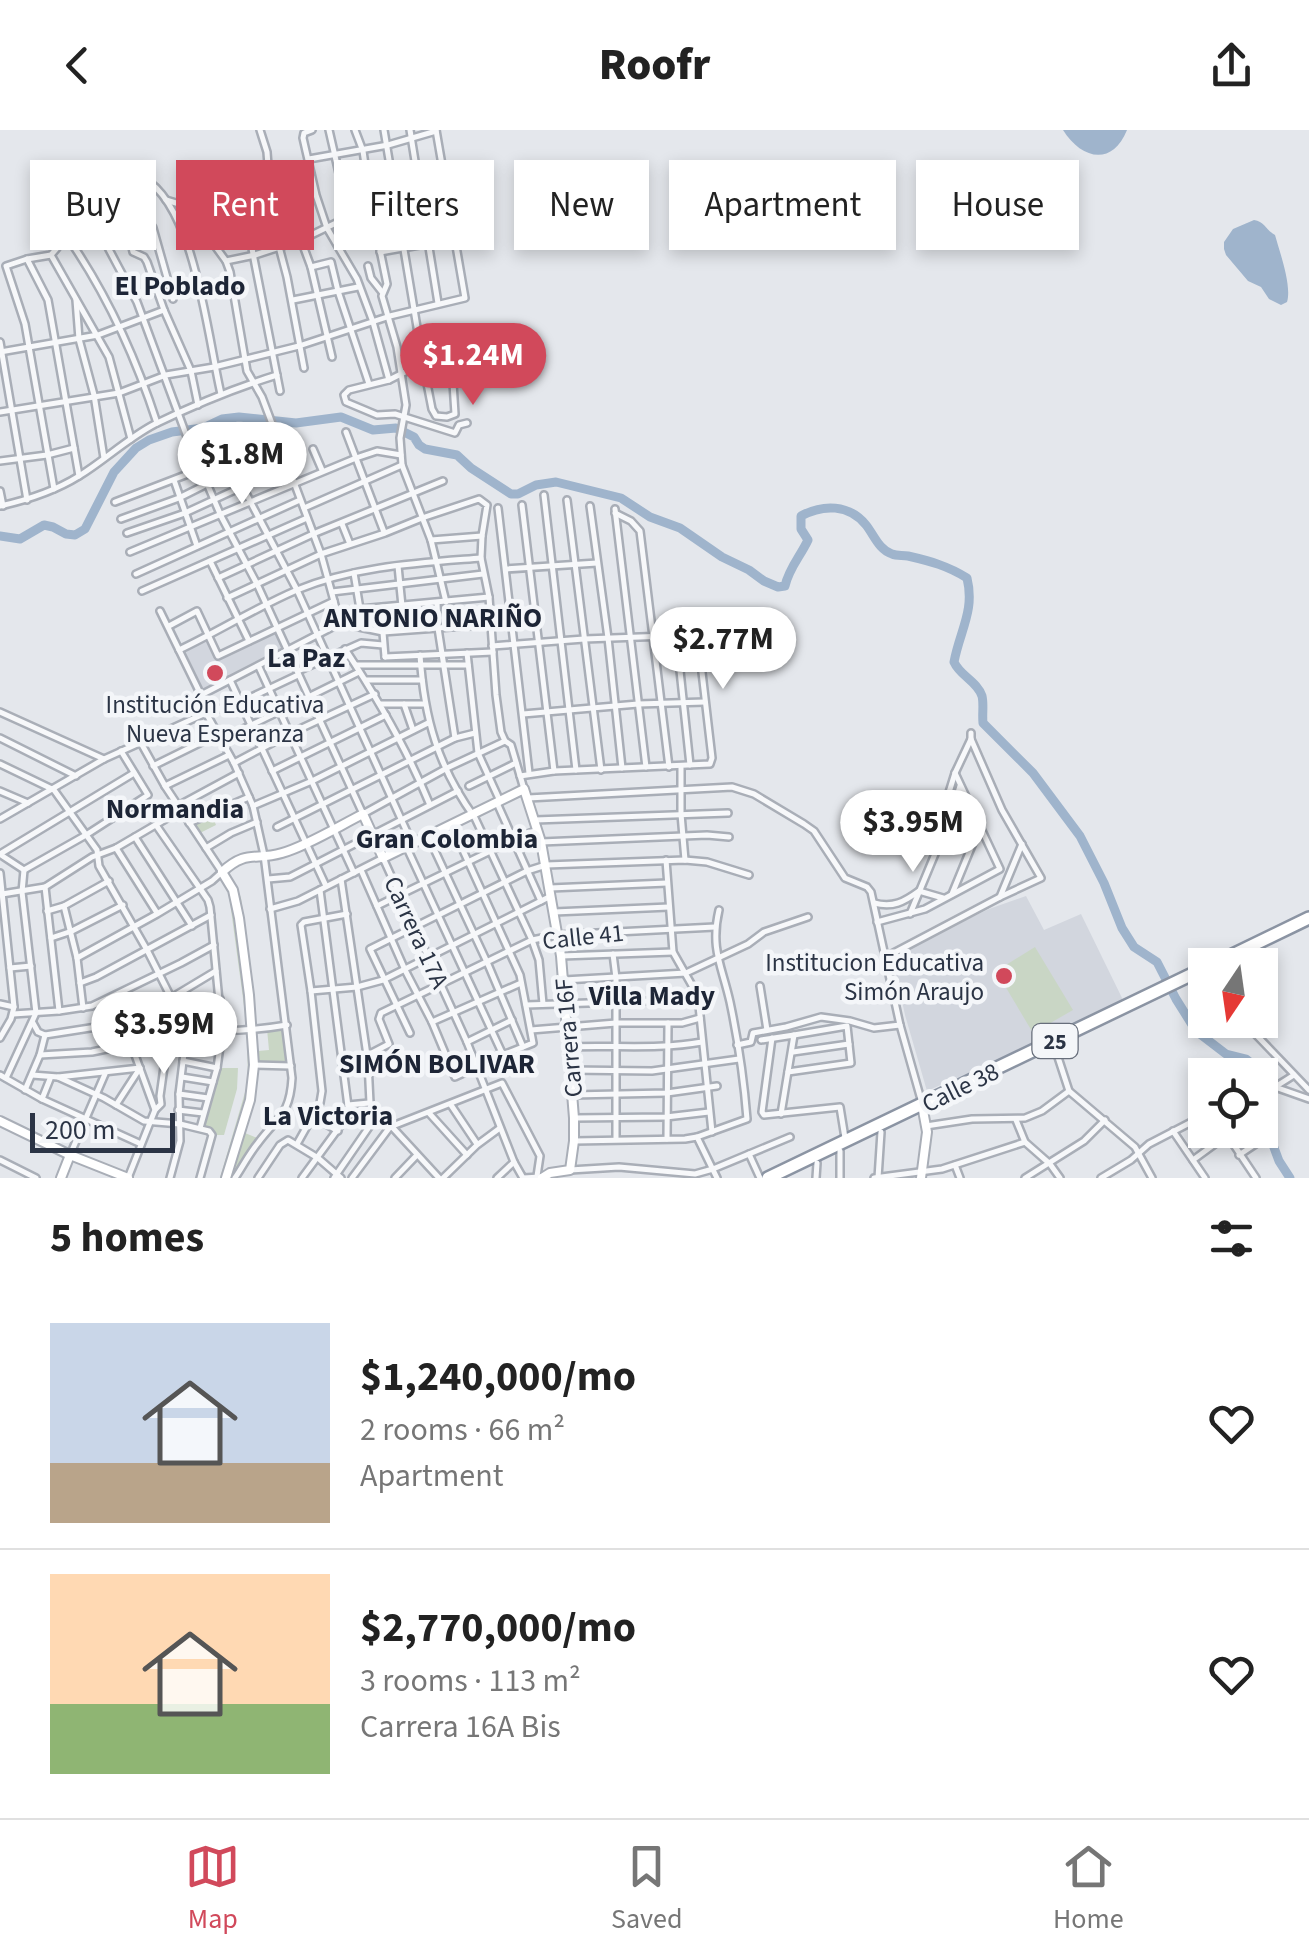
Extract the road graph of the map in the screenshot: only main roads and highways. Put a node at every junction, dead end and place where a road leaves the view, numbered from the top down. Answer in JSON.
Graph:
{"nodes":[{"id":1,"x":1309,"y":922,"type":"edge"},
{"id":2,"x":1255,"y":948,"type":"edge"},
{"id":3,"x":1260,"y":948,"type":"edge"},
{"id":4,"x":1188,"y":981,"type":"edge"},
{"id":5,"x":1164,"y":992,"type":"junction"},
{"id":6,"x":923,"y":1108,"type":"junction"},
{"id":7,"x":842,"y":1146,"type":"junction"},
{"id":8,"x":768,"y":1178,"type":"edge"},
{"id":9,"x":784,"y":1178,"type":"edge"}],
"edges":[{"from":1,"to":2,"type":"highway","name":"Calle 38","number":"25"},
{"from":1,"to":3,"type":"highway","name":"Calle 38","number":"25"},
{"from":4,"to":5,"type":"highway","name":"Calle 38","number":"25"},
{"from":5,"to":6,"type":"highway","name":"Calle 38","number":"25"},
{"from":5,"to":6,"type":"highway","name":"Calle 38","number":"25"},
{"from":6,"to":7,"type":"highway","name":"Calle 38","number":"25"},
{"from":6,"to":7,"type":"highway","name":"Calle 38","number":"25"},
{"from":7,"to":8,"type":"highway","name":"Calle 38","number":"25"},
{"from":7,"to":9,"type":"highway","name":"Calle 38","number":"25"}]}
